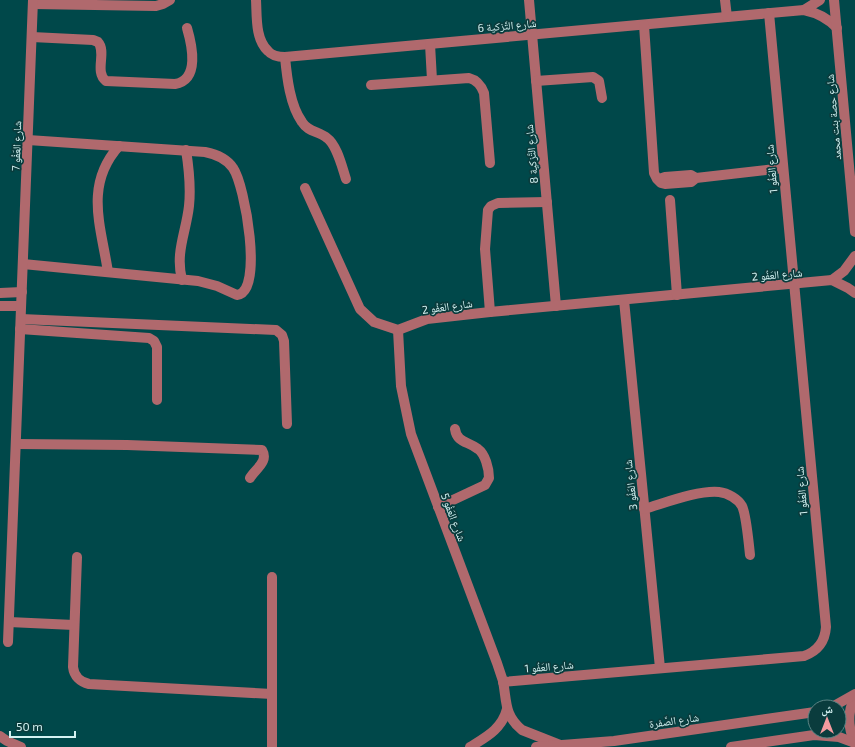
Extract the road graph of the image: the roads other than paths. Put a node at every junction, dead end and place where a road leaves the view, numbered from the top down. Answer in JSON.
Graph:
{"nodes":[{"id":1,"x":170,"y":0,"type":"edge"},
{"id":2,"x":256,"y":0,"type":"edge"},
{"id":3,"x":529,"y":0,"type":"edge"},
{"id":4,"x":725,"y":0,"type":"edge"},
{"id":5,"x":820,"y":0,"type":"edge"},
{"id":6,"x":834,"y":0,"type":"edge"},
{"id":7,"x":33,"y":2,"type":"edge"},
{"id":8,"x":804,"y":10,"type":"junction"},
{"id":9,"x":769,"y":13,"type":"junction"},
{"id":10,"x":727,"y":17,"type":"junction"},
{"id":11,"x":644,"y":25,"type":"junction"},
{"id":12,"x":187,"y":28,"type":"dead end"},
{"id":13,"x":837,"y":28,"type":"junction"},
{"id":14,"x":532,"y":35,"type":"junction"},
{"id":15,"x":32,"y":37,"type":"junction"},
{"id":16,"x":430,"y":44,"type":"junction"},
{"id":17,"x":285,"y":57,"type":"junction"},
{"id":18,"x":432,"y":80,"type":"junction"},
{"id":19,"x":536,"y":81,"type":"junction"},
{"id":20,"x":371,"y":85,"type":"dead end"},
{"id":21,"x":602,"y":98,"type":"dead end"},
{"id":22,"x":28,"y":140,"type":"junction"},
{"id":23,"x":118,"y":146,"type":"junction"},
{"id":24,"x":186,"y":150,"type":"junction"},
{"id":25,"x":490,"y":163,"type":"dead end"},
{"id":26,"x":783,"y":168,"type":"junction"},
{"id":27,"x":346,"y":179,"type":"dead end"},
{"id":28,"x":305,"y":188,"type":"dead end"},
{"id":29,"x":670,"y":200,"type":"dead end"},
{"id":30,"x":547,"y":202,"type":"junction"},
{"id":31,"x":855,"y":232,"type":"edge"},
{"id":32,"x":855,"y":256,"type":"edge"},
{"id":33,"x":23,"y":264,"type":"junction"},
{"id":34,"x":108,"y":272,"type":"junction"},
{"id":35,"x":182,"y":280,"type":"junction"},
{"id":36,"x":832,"y":280,"type":"junction"},
{"id":37,"x":794,"y":284,"type":"junction"},
{"id":38,"x":22,"y":292,"type":"junction"},
{"id":39,"x":0,"y":293,"type":"edge"},
{"id":40,"x":855,"y":293,"type":"edge"},
{"id":41,"x":677,"y":295,"type":"junction"},
{"id":42,"x":624,"y":300,"type":"junction"},
{"id":43,"x":0,"y":306,"type":"edge"},
{"id":44,"x":21,"y":306,"type":"junction"},
{"id":45,"x":556,"y":306,"type":"junction"},
{"id":46,"x":490,"y":312,"type":"junction"},
{"id":47,"x":21,"y":324,"type":"junction"},
{"id":48,"x":398,"y":330,"type":"junction"},
{"id":49,"x":157,"y":400,"type":"dead end"},
{"id":50,"x":287,"y":424,"type":"dead end"},
{"id":51,"x":455,"y":429,"type":"dead end"},
{"id":52,"x":16,"y":444,"type":"junction"},
{"id":53,"x":250,"y":478,"type":"dead end"},
{"id":54,"x":438,"y":507,"type":"junction"},
{"id":55,"x":644,"y":509,"type":"junction"},
{"id":56,"x":750,"y":555,"type":"dead end"},
{"id":57,"x":77,"y":557,"type":"dead end"},
{"id":58,"x":272,"y":577,"type":"dead end"},
{"id":59,"x":9,"y":622,"type":"junction"},
{"id":60,"x":74,"y":625,"type":"junction"},
{"id":61,"x":8,"y":642,"type":"dead end"},
{"id":62,"x":660,"y":668,"type":"junction"},
{"id":63,"x":503,"y":682,"type":"junction"},
{"id":64,"x":272,"y":694,"type":"junction"},
{"id":65,"x":855,"y":696,"type":"edge"},
{"id":66,"x":507,"y":709,"type":"junction"},
{"id":67,"x":807,"y":713,"type":"edge"},
{"id":68,"x":0,"y":736,"type":"edge"},
{"id":69,"x":855,"y":743,"type":"edge"},
{"id":70,"x":560,"y":746,"type":"junction"},
{"id":71,"x":21,"y":747,"type":"edge"},
{"id":72,"x":272,"y":747,"type":"edge"},
{"id":73,"x":470,"y":747,"type":"edge"},
{"id":74,"x":536,"y":747,"type":"edge"},
{"id":75,"x":731,"y":747,"type":"edge"}],
"edges":[{"from":1,"to":7,"type":"street"},
{"from":2,"to":17,"type":"street","name":"شارع التَّزكية 6"},
{"from":3,"to":14,"type":"street","name":"شارع التَّزكية 8"},
{"from":4,"to":10,"type":"street"},
{"from":5,"to":8,"type":"street","name":"شارع التَّزكية 6"},
{"from":6,"to":13,"type":"street","name":"شارع حصة بنت محمد"},
{"from":7,"to":15,"type":"street","name":"شارع العَفُو 7"},
{"from":8,"to":9,"type":"street","name":"شارع التَّزكية 6"},
{"from":8,"to":13,"type":"street","name":"شارع التَّزكية 6"},
{"from":9,"to":10,"type":"street","name":"شارع التَّزكية 6"},
{"from":9,"to":26,"type":"street","name":"شارع العَفُو 1"},
{"from":10,"to":11,"type":"street","name":"شارع التَّزكية 6"},
{"from":11,"to":14,"type":"street","name":"شارع التَّزكية 6"},
{"from":11,"to":26,"type":"street"},
{"from":12,"to":15,"type":"street"},
{"from":13,"to":31,"type":"street","name":"شارع حصة بنت محمد"},
{"from":14,"to":16,"type":"street","name":"شارع التَّزكية 6"},
{"from":14,"to":19,"type":"street","name":"شارع التَّزكية 8"},
{"from":15,"to":22,"type":"street","name":"شارع العَفُو 7"},
{"from":16,"to":17,"type":"street","name":"شارع التَّزكية 6"},
{"from":16,"to":18,"type":"street"},
{"from":17,"to":27,"type":"street"},
{"from":18,"to":20,"type":"street"},
{"from":18,"to":25,"type":"street"},
{"from":19,"to":21,"type":"street"},
{"from":19,"to":30,"type":"street","name":"شارع التَّزكية 8"},
{"from":22,"to":23,"type":"street"},
{"from":22,"to":33,"type":"street","name":"شارع العَفُو 7"},
{"from":23,"to":24,"type":"street"},
{"from":23,"to":34,"type":"street"},
{"from":24,"to":35,"type":"street"},
{"from":24,"to":35,"type":"street"},
{"from":26,"to":37,"type":"street","name":"شارع العَفُو 1"},
{"from":28,"to":48,"type":"street"},
{"from":29,"to":41,"type":"street"},
{"from":30,"to":45,"type":"street","name":"شارع التَّزكية 8"},
{"from":30,"to":46,"type":"street"},
{"from":32,"to":36,"type":"street"},
{"from":33,"to":34,"type":"street"},
{"from":33,"to":38,"type":"street","name":"شارع العَفُو 7"},
{"from":34,"to":35,"type":"street"},
{"from":36,"to":37,"type":"street","name":"شارع العَفُو 2"},
{"from":36,"to":40,"type":"street"},
{"from":37,"to":41,"type":"street","name":"شارع العَفُو 2"},
{"from":37,"to":62,"type":"street","name":"شارع العَفُو 1"},
{"from":38,"to":39,"type":"street"},
{"from":38,"to":44,"type":"street","name":"شارع العَفُو 7"},
{"from":41,"to":42,"type":"street","name":"شارع العَفُو 2"},
{"from":42,"to":45,"type":"street","name":"شارع العَفُو 2"},
{"from":42,"to":55,"type":"street","name":"شارع العَفُو 3"},
{"from":43,"to":44,"type":"street"},
{"from":44,"to":47,"type":"street","name":"شارع العَفُو 7"},
{"from":45,"to":46,"type":"street","name":"شارع العَفُو 2"},
{"from":46,"to":48,"type":"street","name":"شارع العَفُو 2"},
{"from":47,"to":49,"type":"street"},
{"from":47,"to":50,"type":"street"},
{"from":47,"to":52,"type":"street","name":"شارع العَفُو 7"},
{"from":48,"to":54,"type":"street","name":"شارع العَفُو 5"},
{"from":51,"to":54,"type":"street"},
{"from":52,"to":53,"type":"street"},
{"from":52,"to":59,"type":"street","name":"شارع العَفُو 7"},
{"from":54,"to":63,"type":"street","name":"شارع العَفُو 5"},
{"from":55,"to":56,"type":"street"},
{"from":55,"to":62,"type":"street","name":"شارع العَفُو 3"},
{"from":57,"to":60,"type":"street"},
{"from":58,"to":64,"type":"street"},
{"from":59,"to":60,"type":"street"},
{"from":59,"to":61,"type":"street","name":"شارع العَفُو 7"},
{"from":60,"to":64,"type":"street"},
{"from":62,"to":63,"type":"street","name":"شارع العَفُو 1"},
{"from":63,"to":66,"type":"street","name":"شارع العَفُو 5"},
{"from":64,"to":72,"type":"street"},
{"from":65,"to":69,"type":"street"},
{"from":66,"to":70,"type":"street","name":"شارع العَفُو 5"},
{"from":66,"to":73,"type":"street"},
{"from":67,"to":70,"type":"street","name":"شارع الصَّفرة"},
{"from":68,"to":71,"type":"street"},
{"from":69,"to":75,"type":"street"},
{"from":70,"to":74,"type":"street","name":"شارع الصَّفرة"}]}
